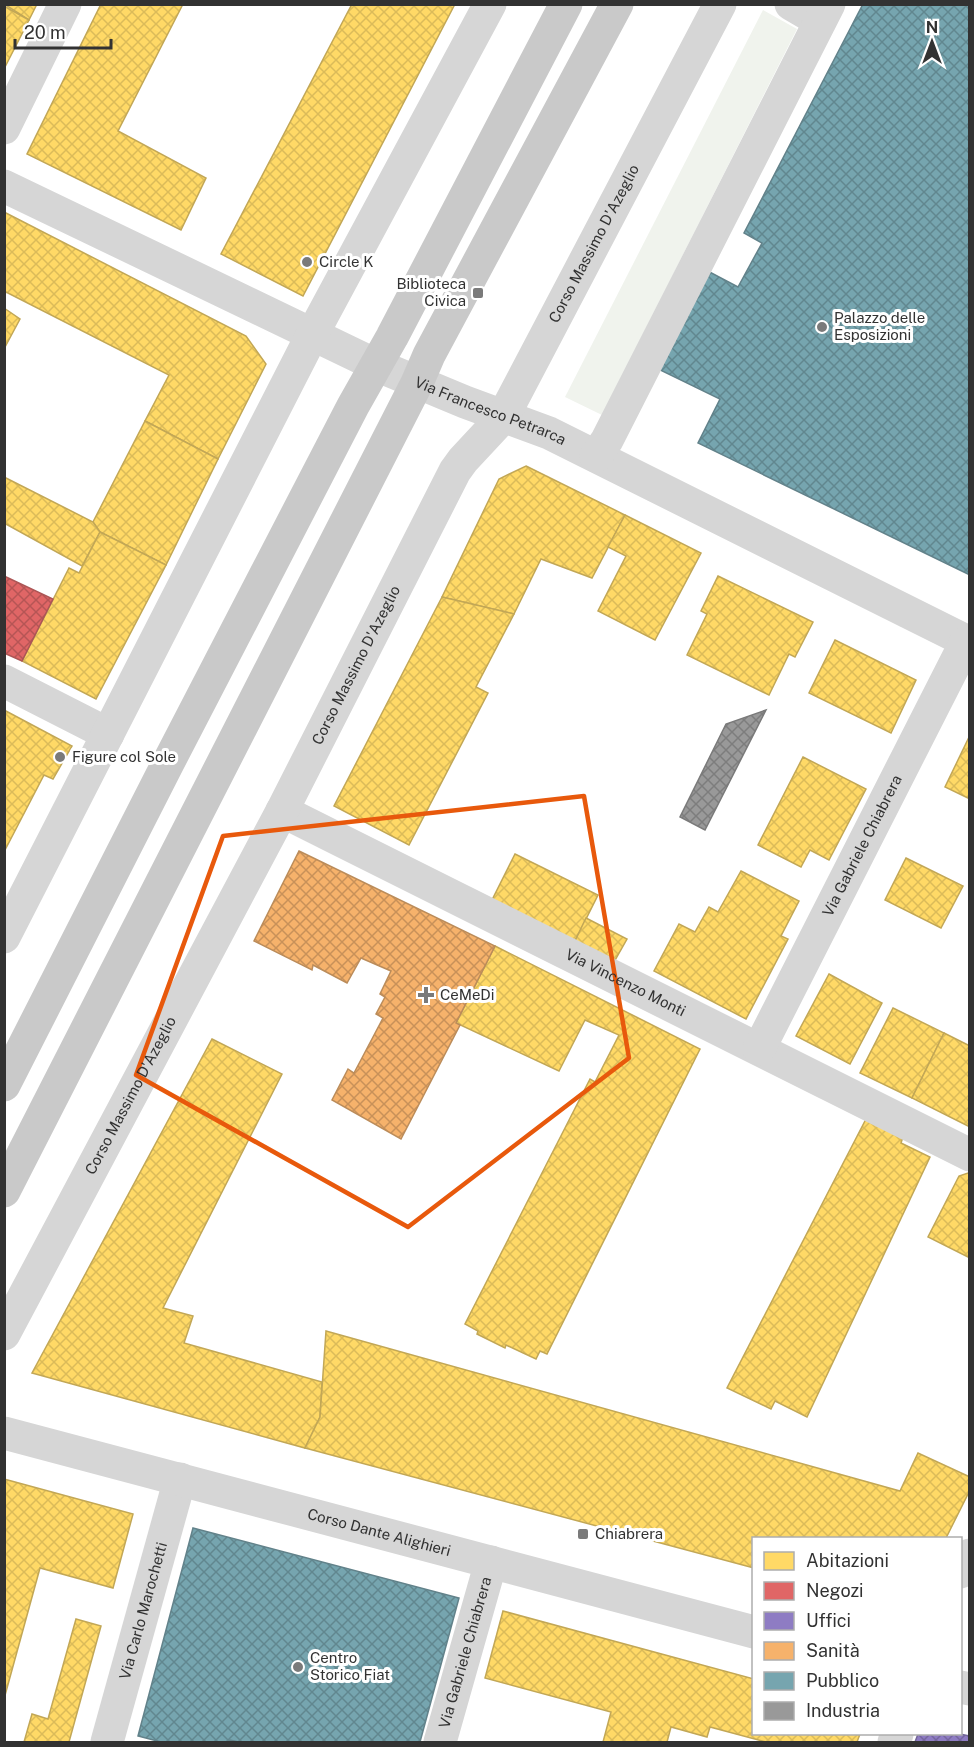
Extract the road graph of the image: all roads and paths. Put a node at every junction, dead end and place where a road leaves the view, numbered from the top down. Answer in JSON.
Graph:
{"nodes":[{"id":1,"x":65,"y":4,"type":"edge"},
{"id":2,"x":490,"y":4,"type":"edge"},
{"id":3,"x":617,"y":4,"type":"edge"},
{"id":4,"x":720,"y":4,"type":"edge"},
{"id":5,"x":791,"y":4,"type":"edge"},
{"id":6,"x":564,"y":5,"type":"edge"},
{"id":7,"x":825,"y":13,"type":"edge"},
{"id":8,"x":4,"y":128,"type":"edge"},
{"id":9,"x":4,"y":186,"type":"edge"},
{"id":10,"x":312,"y":335,"type":"junction"},
{"id":11,"x":376,"y":365,"type":"junction"},
{"id":12,"x":417,"y":383,"type":"junction"},
{"id":13,"x":503,"y":417,"type":"junction"},
{"id":14,"x":596,"y":456,"type":"junction"},
{"id":15,"x":968,"y":643,"type":"edge"},
{"id":16,"x":4,"y":681,"type":"edge"},
{"id":17,"x":108,"y":734,"type":"junction"},
{"id":18,"x":282,"y":811,"type":"junction"},
{"id":19,"x":4,"y":937,"type":"edge"},
{"id":20,"x":759,"y":1049,"type":"junction"},
{"id":21,"x":4,"y":1085,"type":"edge"},
{"id":22,"x":969,"y":1155,"type":"edge"},
{"id":23,"x":4,"y":1191,"type":"edge"},
{"id":24,"x":4,"y":1334,"type":"edge"},
{"id":25,"x":4,"y":1433,"type":"edge"},
{"id":26,"x":180,"y":1479,"type":"junction"},
{"id":27,"x":491,"y":1562,"type":"junction"},
{"id":28,"x":752,"y":1632,"type":"edge"},
{"id":29,"x":107,"y":1743,"type":"edge"},
{"id":30,"x":440,"y":1743,"type":"edge"}],
"edges":[{"from":1,"to":8,"type":"street"},
{"from":2,"to":10,"type":"street"},
{"from":3,"to":12,"type":"main road"},
{"from":4,"to":13,"type":"street","name":"Corso Massimo D'Azeglio"},
{"from":5,"to":7,"type":"street"},
{"from":6,"to":11,"type":"main road"},
{"from":7,"to":14,"type":"street"},
{"from":9,"to":10,"type":"street","name":"Via Francesco Petrarca"},
{"from":10,"to":11,"type":"street","name":"Via Francesco Petrarca"},
{"from":10,"to":17,"type":"street"},
{"from":11,"to":12,"type":"street","name":"Via Francesco Petrarca"},
{"from":11,"to":21,"type":"main road"},
{"from":12,"to":13,"type":"street","name":"Via Francesco Petrarca"},
{"from":12,"to":23,"type":"main road"},
{"from":13,"to":14,"type":"street","name":"Via Francesco Petrarca"},
{"from":13,"to":18,"type":"street","name":"Corso Massimo D'Azeglio"},
{"from":14,"to":15,"type":"street","name":"Via Francesco Petrarca"},
{"from":15,"to":20,"type":"street","name":"Via Gabriele Chiabrera"},
{"from":16,"to":17,"type":"street"},
{"from":17,"to":19,"type":"street"},
{"from":18,"to":20,"type":"street","name":"Via Vincenzo Monti"},
{"from":18,"to":24,"type":"street","name":"Corso Massimo D'Azeglio"},
{"from":20,"to":22,"type":"street","name":"Via Vincenzo Monti"},
{"from":25,"to":26,"type":"street","name":"Corso Dante Alighieri"},
{"from":26,"to":27,"type":"street","name":"Corso Dante Alighieri"},
{"from":26,"to":29,"type":"street","name":"Via Carlo Marochetti"},
{"from":27,"to":28,"type":"street","name":"Corso Dante Alighieri"},
{"from":27,"to":30,"type":"street","name":"Via Gabriele Chiabrera"}]}
